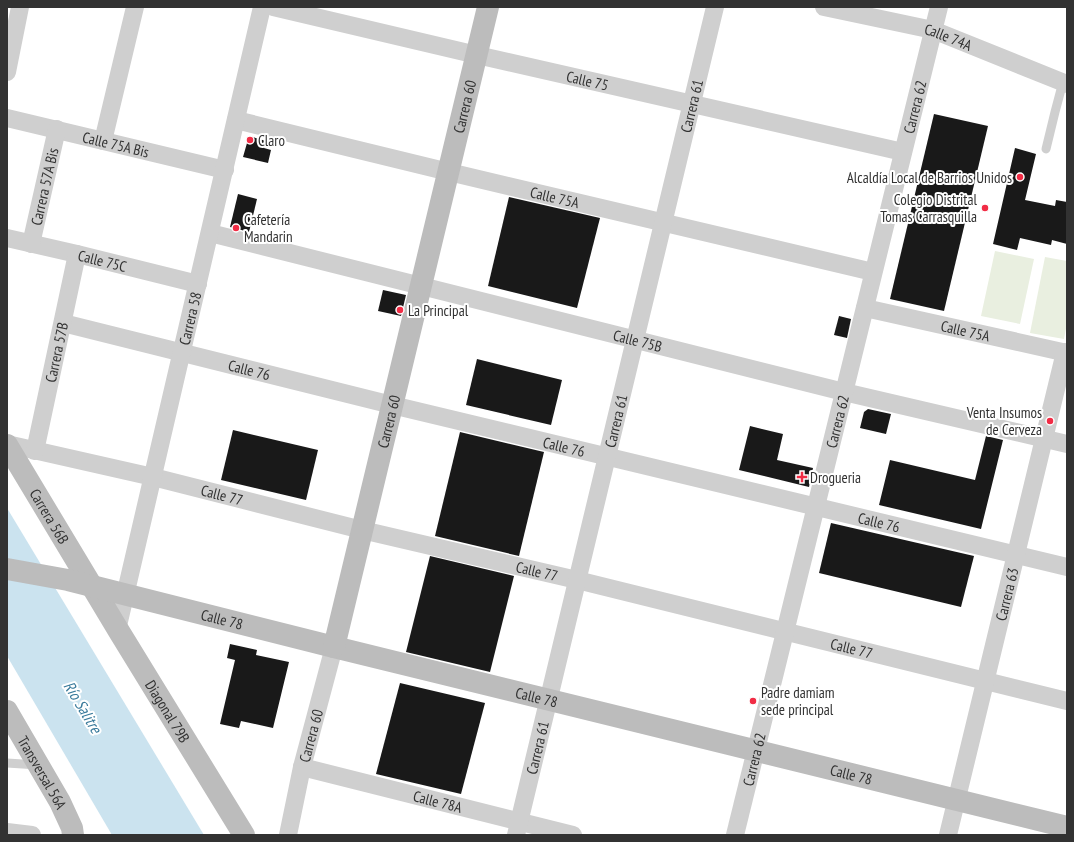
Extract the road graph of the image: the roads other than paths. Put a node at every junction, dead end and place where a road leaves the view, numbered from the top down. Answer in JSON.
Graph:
{"nodes":[{"id":1,"x":20,"y":7,"type":"edge"},
{"id":2,"x":135,"y":7,"type":"edge"},
{"id":3,"x":262,"y":7,"type":"edge"},
{"id":4,"x":272,"y":7,"type":"edge"},
{"id":5,"x":488,"y":7,"type":"edge"},
{"id":6,"x":715,"y":7,"type":"edge"},
{"id":7,"x":824,"y":7,"type":"edge"},
{"id":8,"x":939,"y":7,"type":"edge"},
{"id":9,"x":933,"y":30,"type":"junction"},
{"id":10,"x":477,"y":55,"type":"junction"},
{"id":11,"x":7,"y":72,"type":"edge"},
{"id":12,"x":1065,"y":83,"type":"edge"},
{"id":13,"x":692,"y":104,"type":"junction"},
{"id":14,"x":7,"y":118,"type":"edge"},
{"id":15,"x":236,"y":120,"type":"junction"},
{"id":16,"x":57,"y":129,"type":"junction"},
{"id":17,"x":104,"y":141,"type":"junction"},
{"id":18,"x":1046,"y":149,"type":"dead end"},
{"id":19,"x":903,"y":152,"type":"junction"},
{"id":20,"x":225,"y":170,"type":"junction"},
{"id":21,"x":449,"y":172,"type":"junction"},
{"id":22,"x":663,"y":222,"type":"junction"},
{"id":23,"x":210,"y":233,"type":"junction"},
{"id":24,"x":7,"y":238,"type":"edge"},
{"id":25,"x":31,"y":244,"type":"junction"},
{"id":26,"x":77,"y":254,"type":"junction"},
{"id":27,"x":873,"y":272,"type":"junction"},
{"id":28,"x":198,"y":284,"type":"junction"},
{"id":29,"x":421,"y":286,"type":"junction"},
{"id":30,"x":865,"y":308,"type":"junction"},
{"id":31,"x":62,"y":323,"type":"junction"},
{"id":32,"x":635,"y":340,"type":"junction"},
{"id":33,"x":182,"y":352,"type":"junction"},
{"id":34,"x":1066,"y":352,"type":"edge"},
{"id":35,"x":844,"y":392,"type":"junction"},
{"id":36,"x":392,"y":405,"type":"junction"},
{"id":37,"x":1044,"y":438,"type":"junction"},
{"id":38,"x":1067,"y":444,"type":"edge"},
{"id":39,"x":7,"y":445,"type":"edge"},
{"id":40,"x":35,"y":451,"type":"junction"},
{"id":41,"x":607,"y":456,"type":"junction"},
{"id":42,"x":153,"y":477,"type":"junction"},
{"id":43,"x":815,"y":507,"type":"junction"},
{"id":44,"x":362,"y":530,"type":"junction"},
{"id":45,"x":1016,"y":555,"type":"junction"},
{"id":46,"x":1067,"y":567,"type":"edge"},
{"id":47,"x":7,"y":569,"type":"edge"},
{"id":48,"x":578,"y":580,"type":"junction"},
{"id":49,"x":92,"y":586,"type":"junction"},
{"id":50,"x":126,"y":595,"type":"junction"},
{"id":51,"x":117,"y":630,"type":"junction"},
{"id":52,"x":785,"y":630,"type":"junction"},
{"id":53,"x":334,"y":647,"type":"junction"},
{"id":54,"x":985,"y":680,"type":"junction"},
{"id":55,"x":549,"y":699,"type":"junction"},
{"id":56,"x":1067,"y":701,"type":"edge"},
{"id":57,"x":7,"y":712,"type":"edge"},
{"id":58,"x":756,"y":750,"type":"junction"},
{"id":59,"x":7,"y":763,"type":"edge"},
{"id":60,"x":39,"y":765,"type":"junction"},
{"id":61,"x":302,"y":767,"type":"junction"},
{"id":62,"x":956,"y":800,"type":"junction"},
{"id":63,"x":1067,"y":827,"type":"edge"},
{"id":64,"x":518,"y":828,"type":"edge"},
{"id":65,"x":7,"y":832,"type":"edge"},
{"id":66,"x":32,"y":835,"type":"edge"},
{"id":67,"x":73,"y":835,"type":"edge"},
{"id":68,"x":244,"y":835,"type":"edge"},
{"id":69,"x":288,"y":835,"type":"edge"},
{"id":70,"x":573,"y":835,"type":"edge"},
{"id":71,"x":735,"y":835,"type":"edge"},
{"id":72,"x":948,"y":835,"type":"edge"}],
"edges":[{"from":1,"to":11,"type":"street"},
{"from":2,"to":17,"type":"street"},
{"from":3,"to":15,"type":"street","name":"Carrera 58"},
{"from":4,"to":10,"type":"street","name":"Calle 75"},
{"from":5,"to":10,"type":"street","name":"Carrera 60"},
{"from":6,"to":13,"type":"street","name":"Carrera 61"},
{"from":7,"to":9,"type":"street","name":"Calle 74A"},
{"from":8,"to":9,"type":"street","name":"Carrera 62"},
{"from":9,"to":12,"type":"street","name":"Calle 74A"},
{"from":9,"to":19,"type":"street","name":"Carrera 62"},
{"from":10,"to":13,"type":"street","name":"Calle 75"},
{"from":10,"to":21,"type":"street","name":"Carrera 60"},
{"from":12,"to":18,"type":"lane"},
{"from":13,"to":19,"type":"street","name":"Calle 75"},
{"from":13,"to":22,"type":"street","name":"Carrera 61"},
{"from":14,"to":16,"type":"street","name":"Calle 75A Bis"},
{"from":15,"to":20,"type":"street","name":"Carrera 58"},
{"from":15,"to":21,"type":"street","name":"Calle 75A"},
{"from":16,"to":17,"type":"street","name":"Calle 75A Bis"},
{"from":16,"to":25,"type":"street","name":"Carrera 57A Bis"},
{"from":17,"to":20,"type":"street","name":"Calle 75A Bis"},
{"from":19,"to":27,"type":"street","name":"Carrera 62"},
{"from":20,"to":23,"type":"street","name":"Carrera 58"},
{"from":21,"to":22,"type":"street","name":"Calle 75A"},
{"from":21,"to":29,"type":"street","name":"Carrera 60"},
{"from":22,"to":27,"type":"street","name":"Calle 75A"},
{"from":22,"to":32,"type":"street","name":"Carrera 61"},
{"from":23,"to":28,"type":"street","name":"Carrera 58"},
{"from":23,"to":29,"type":"street","name":"Calle 75B"},
{"from":24,"to":25,"type":"street","name":"Calle 75C"},
{"from":25,"to":26,"type":"street","name":"Calle 75C"},
{"from":26,"to":28,"type":"street","name":"Calle 75C"},
{"from":26,"to":31,"type":"street","name":"Carrera 57B"},
{"from":27,"to":30,"type":"street","name":"Carrera 62"},
{"from":28,"to":33,"type":"street","name":"Carrera 58"},
{"from":29,"to":32,"type":"street","name":"Calle 75B"},
{"from":29,"to":36,"type":"street","name":"Carrera 60"},
{"from":30,"to":34,"type":"street","name":"Calle 75A"},
{"from":30,"to":35,"type":"street","name":"Carrera 62"},
{"from":31,"to":33,"type":"street","name":"Calle 76"},
{"from":31,"to":40,"type":"street","name":"Carrera 57B"},
{"from":32,"to":35,"type":"street","name":"Calle 75B"},
{"from":32,"to":41,"type":"street","name":"Carrera 61"},
{"from":33,"to":36,"type":"street","name":"Calle 76"},
{"from":33,"to":42,"type":"street","name":"Carrera 58"},
{"from":34,"to":37,"type":"street","name":"Carrera 63"},
{"from":35,"to":37,"type":"street","name":"Calle 75B"},
{"from":35,"to":43,"type":"street","name":"Carrera 62"},
{"from":36,"to":41,"type":"street","name":"Calle 76"},
{"from":36,"to":44,"type":"street","name":"Carrera 60"},
{"from":37,"to":38,"type":"street","name":"Calle 75B"},
{"from":37,"to":45,"type":"street","name":"Carrera 63"},
{"from":39,"to":40,"type":"street","name":"Calle 77"},
{"from":39,"to":49,"type":"street","name":"Carrera 56B"},
{"from":40,"to":42,"type":"street","name":"Calle 77"},
{"from":41,"to":43,"type":"street","name":"Calle 76"},
{"from":41,"to":48,"type":"street","name":"Carrera 61"},
{"from":42,"to":44,"type":"street","name":"Calle 77"},
{"from":42,"to":50,"type":"street","name":"Carrera 58"},
{"from":43,"to":45,"type":"street","name":"Calle 76"},
{"from":43,"to":52,"type":"street","name":"Carrera 62"},
{"from":44,"to":48,"type":"street","name":"Calle 77"},
{"from":44,"to":53,"type":"street","name":"Carrera 60"},
{"from":45,"to":46,"type":"street","name":"Calle 76"},
{"from":45,"to":54,"type":"street","name":"Carrera 63"},
{"from":47,"to":49,"type":"street","name":"Calle 78"},
{"from":48,"to":52,"type":"street","name":"Calle 77"},
{"from":48,"to":55,"type":"street","name":"Carrera 61"},
{"from":49,"to":50,"type":"street","name":"Calle 78"},
{"from":49,"to":51,"type":"street","name":"Diagonal 79B"},
{"from":50,"to":51,"type":"street","name":"Carrera 58"},
{"from":50,"to":53,"type":"street","name":"Calle 78"},
{"from":51,"to":68,"type":"street","name":"Diagonal 79B"},
{"from":52,"to":54,"type":"street","name":"Calle 77"},
{"from":52,"to":58,"type":"street","name":"Carrera 62"},
{"from":53,"to":55,"type":"street","name":"Calle 78"},
{"from":53,"to":61,"type":"street","name":"Carrera 60"},
{"from":54,"to":56,"type":"street","name":"Calle 77"},
{"from":54,"to":62,"type":"street","name":"Carrera 63"},
{"from":55,"to":58,"type":"street","name":"Calle 78"},
{"from":55,"to":64,"type":"street","name":"Carrera 61"},
{"from":57,"to":60,"type":"street","name":"Transversal 56A"},
{"from":58,"to":62,"type":"street","name":"Calle 78"},
{"from":58,"to":71,"type":"street","name":"Carrera 62"},
{"from":59,"to":60,"type":"lane"},
{"from":60,"to":67,"type":"street","name":"Transversal 56A"},
{"from":61,"to":64,"type":"street","name":"Calle 78A"},
{"from":61,"to":69,"type":"street","name":"Carrera 60"},
{"from":62,"to":63,"type":"street","name":"Calle 78"},
{"from":62,"to":72,"type":"street","name":"Carrera 63"},
{"from":64,"to":70,"type":"street","name":"Calle 78A"},
{"from":65,"to":66,"type":"street"}]}
